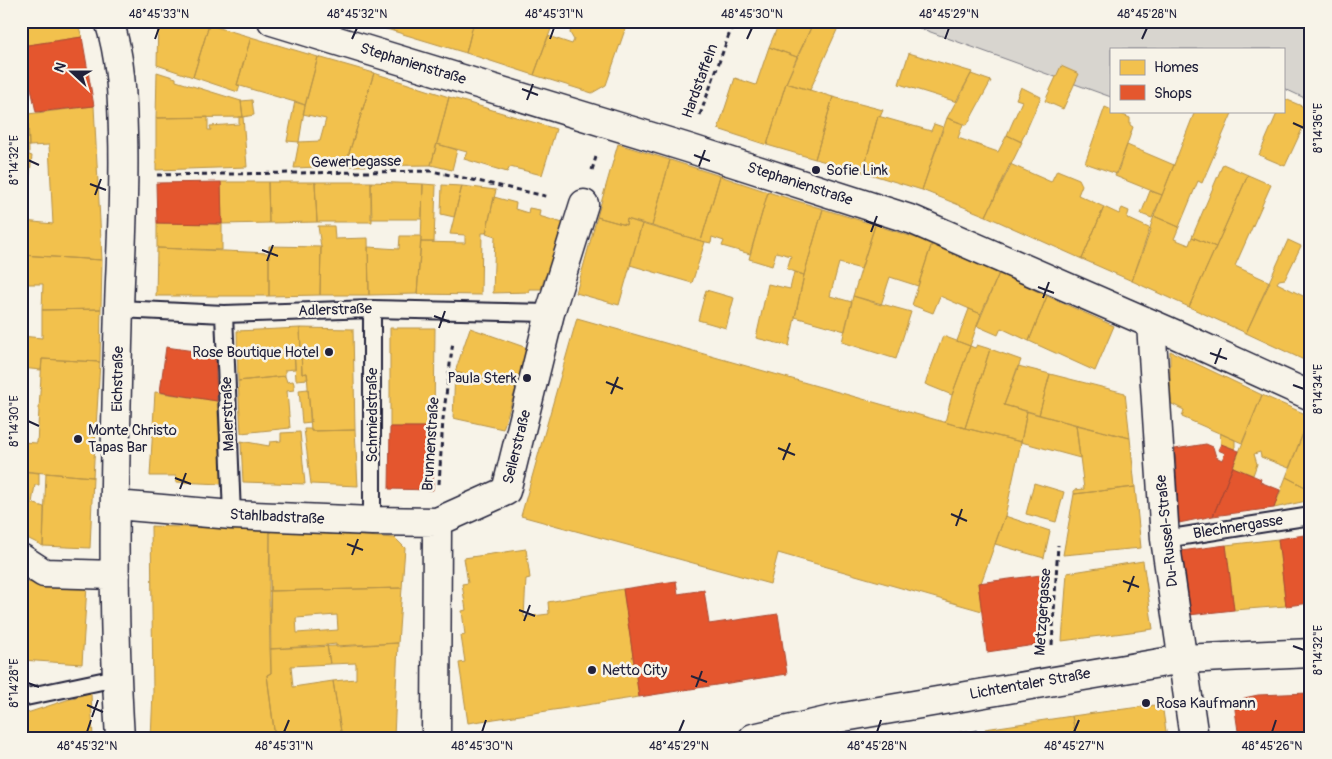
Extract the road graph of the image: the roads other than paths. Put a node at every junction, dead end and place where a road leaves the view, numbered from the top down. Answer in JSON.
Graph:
{"nodes":[{"id":1,"x":109,"y":21,"type":"edge"},
{"id":2,"x":272,"y":21,"type":"edge"},
{"id":3,"x":584,"y":204,"type":"road end"},
{"id":4,"x":119,"y":309,"type":"junction"},
{"id":5,"x":372,"y":309,"type":"junction"},
{"id":6,"x":550,"y":313,"type":"junction"},
{"id":7,"x":224,"y":314,"type":"junction"},
{"id":8,"x":1151,"y":324,"type":"junction"},
{"id":9,"x":1311,"y":396,"type":"edge"},
{"id":10,"x":116,"y":505,"type":"junction"},
{"id":11,"x":232,"y":515,"type":"junction"},
{"id":12,"x":1311,"y":516,"type":"edge"},
{"id":13,"x":372,"y":521,"type":"junction"},
{"id":14,"x":437,"y":522,"type":"junction"},
{"id":15,"x":1165,"y":539,"type":"junction"},
{"id":16,"x":21,"y":558,"type":"edge"},
{"id":17,"x":115,"y":575,"type":"junction"},
{"id":18,"x":1311,"y":653,"type":"edge"},
{"id":19,"x":1183,"y":659,"type":"junction"},
{"id":20,"x":116,"y":678,"type":"junction"},
{"id":21,"x":21,"y":698,"type":"edge"},
{"id":22,"x":120,"y":738,"type":"edge"},
{"id":23,"x":436,"y":738,"type":"edge"},
{"id":24,"x":753,"y":738,"type":"edge"},
{"id":25,"x":1194,"y":738,"type":"edge"}],
"edges":[{"from":1,"to":4,"type":"street","name":"Eichstraße"},
{"from":2,"to":8,"type":"street","name":"Stephanienstraße"},
{"from":3,"to":6,"type":"street","name":"Seilerstraße"},
{"from":4,"to":7,"type":"lane","name":"Adlerstraße"},
{"from":4,"to":10,"type":"street","name":"Eichstraße"},
{"from":5,"to":6,"type":"lane","name":"Adlerstraße"},
{"from":5,"to":7,"type":"lane","name":"Adlerstraße"},
{"from":5,"to":13,"type":"lane","name":"Schmiedstraße"},
{"from":6,"to":14,"type":"street","name":"Seilerstraße"},
{"from":7,"to":11,"type":"lane","name":"Malerstraße"},
{"from":8,"to":9,"type":"street","name":"Stephanienstraße"},
{"from":8,"to":15,"type":"street","name":"Du-Russel-Straße"},
{"from":10,"to":11,"type":"street","name":"Stahlbadstraße"},
{"from":10,"to":17,"type":"street","name":"Eichstraße"},
{"from":11,"to":13,"type":"street","name":"Stahlbadstraße"},
{"from":12,"to":15,"type":"lane","name":"Blechnergasse"},
{"from":13,"to":14,"type":"street","name":"Stahlbadstraße"},
{"from":14,"to":23,"type":"street"},
{"from":15,"to":19,"type":"street","name":"Du-Russel-Straße"},
{"from":16,"to":17,"type":"street"},
{"from":17,"to":20,"type":"street","name":"Eichstraße"},
{"from":18,"to":19,"type":"street","name":"Lichtentaler Straße"},
{"from":19,"to":24,"type":"street","name":"Lichtentaler Straße"},
{"from":19,"to":25,"type":"street","name":"Du-Russel-Straße"},
{"from":20,"to":21,"type":"lane"},
{"from":20,"to":22,"type":"street","name":"Eichstraße"}]}
